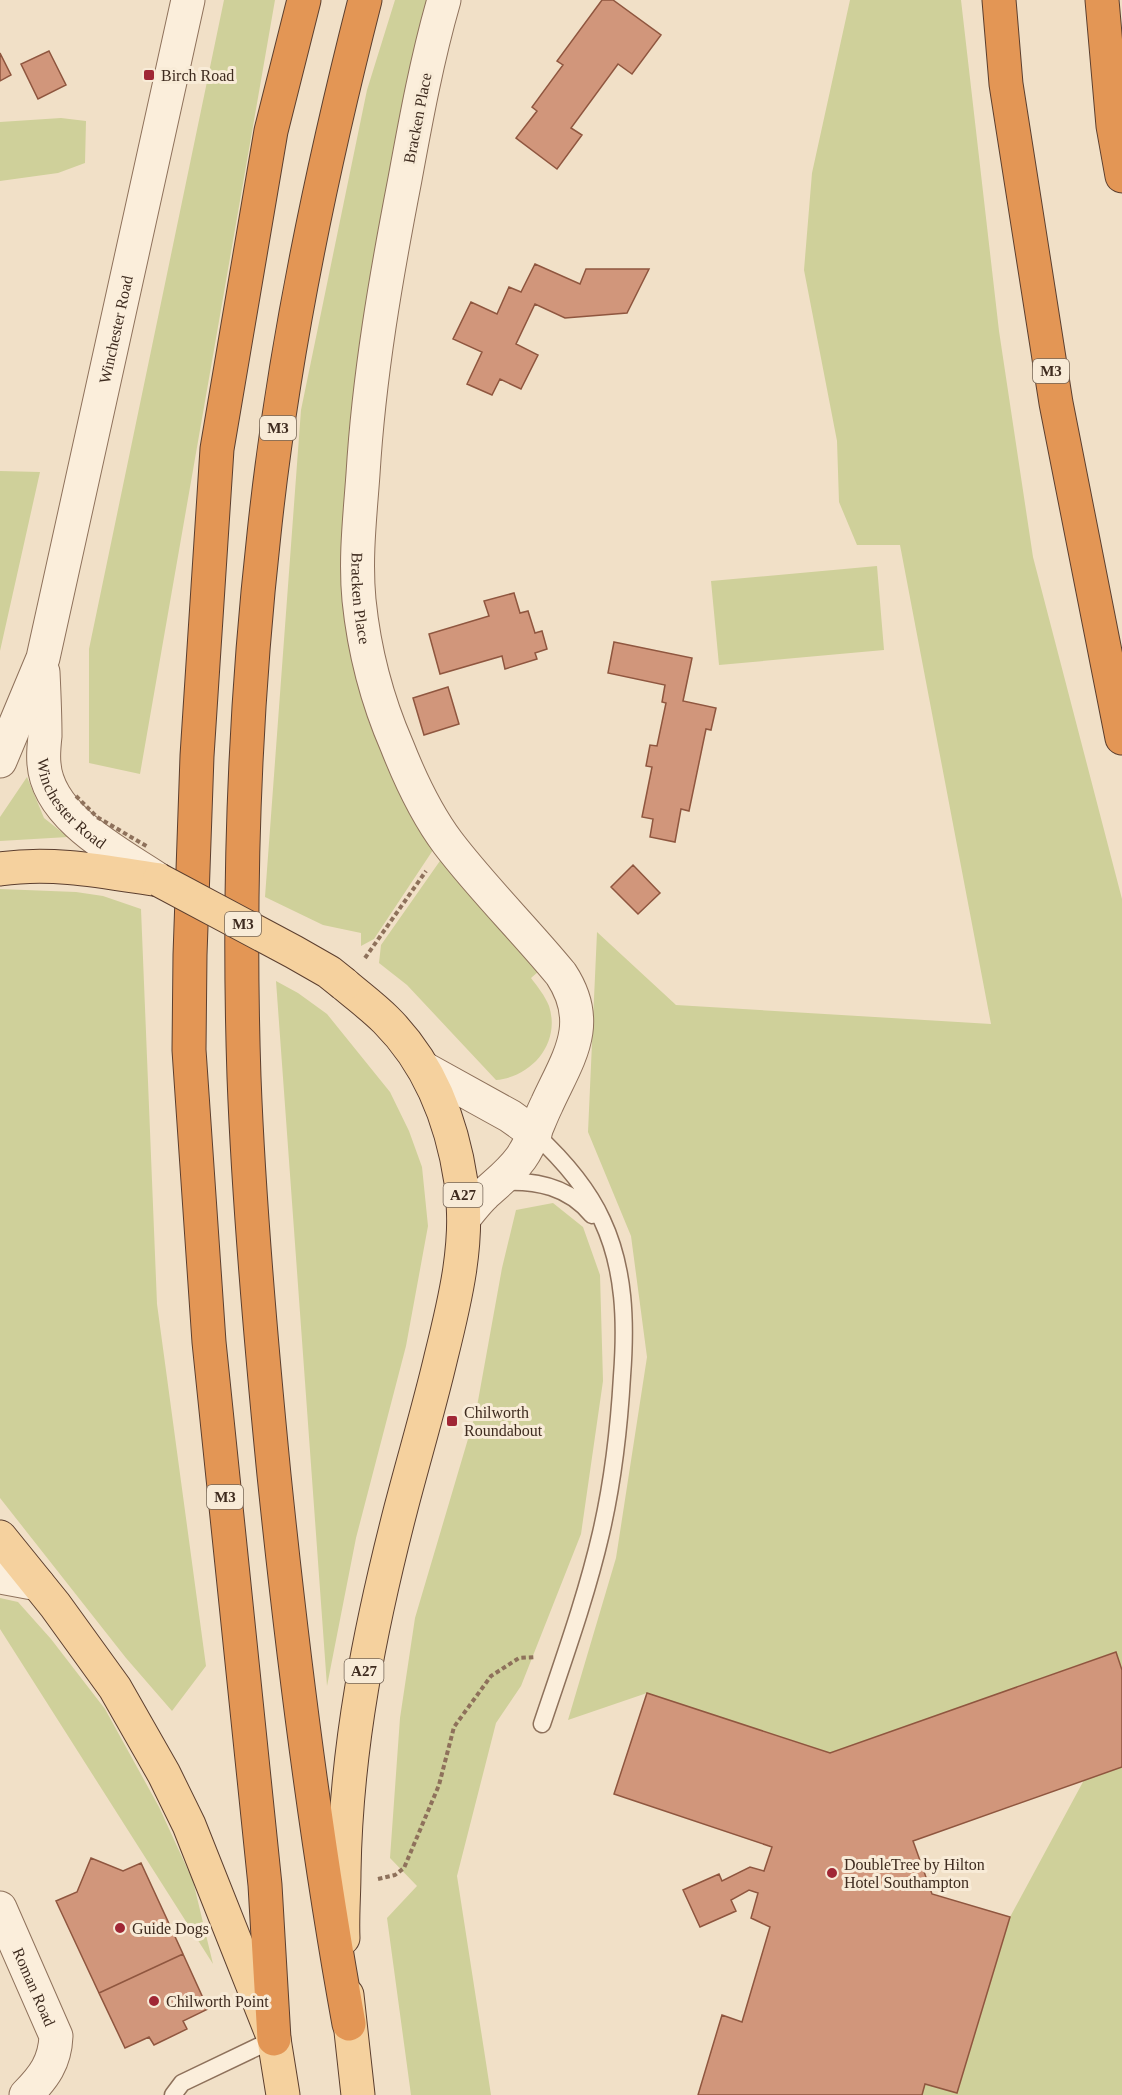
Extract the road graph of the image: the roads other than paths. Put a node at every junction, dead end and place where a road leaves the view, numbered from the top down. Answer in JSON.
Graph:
{"nodes":[{"id":1,"x":188,"y":0,"type":"edge"},
{"id":2,"x":304,"y":0,"type":"edge"},
{"id":3,"x":365,"y":0,"type":"edge"},
{"id":4,"x":444,"y":0,"type":"edge"},
{"id":5,"x":999,"y":0,"type":"edge"},
{"id":6,"x":1102,"y":0,"type":"edge"},
{"id":7,"x":1122,"y":176,"type":"edge"},
{"id":8,"x":43,"y":658,"type":"junction"},
{"id":9,"x":1122,"y":738,"type":"edge"},
{"id":10,"x":0,"y":761,"type":"edge"},
{"id":11,"x":0,"y":869,"type":"edge"},
{"id":12,"x":159,"y":880,"type":"junction"},
{"id":13,"x":425,"y":1070,"type":"junction"},
{"id":14,"x":535,"y":1134,"type":"junction"},
{"id":15,"x":499,"y":1183,"type":"junction"},
{"id":16,"x":464,"y":1218,"type":"junction"},
{"id":17,"x":610,"y":1244,"type":"junction"},
{"id":18,"x":0,"y":1537,"type":"edge"},
{"id":19,"x":0,"y":1577,"type":"edge"},
{"id":20,"x":38,"y":1584,"type":"junction"},
{"id":21,"x":542,"y":1724,"type":"dead end"},
{"id":22,"x":0,"y":1908,"type":"edge"},
{"id":23,"x":349,"y":2024,"type":"junction"},
{"id":24,"x":274,"y":2039,"type":"junction"},
{"id":25,"x":26,"y":2095,"type":"edge"},
{"id":26,"x":173,"y":2095,"type":"edge"},
{"id":27,"x":283,"y":2095,"type":"edge"},
{"id":28,"x":358,"y":2095,"type":"edge"}],
"edges":[{"from":1,"to":8,"type":"street","name":"Winchester Road"},
{"from":2,"to":24,"type":"highway","number":"M3"},
{"from":3,"to":23,"type":"highway","number":"M3"},
{"from":4,"to":14,"type":"street","name":"Bracken Place"},
{"from":5,"to":9,"type":"highway","number":"M3"},
{"from":6,"to":7,"type":"highway"},
{"from":8,"to":10,"type":"street","name":"Winchester Road"},
{"from":8,"to":12,"type":"street","name":"Winchester Road"},
{"from":11,"to":12,"type":"main road","number":"A27"},
{"from":12,"to":13,"type":"main road","number":"A27","bridge":true},
{"from":13,"to":14,"type":"street"},
{"from":13,"to":16,"type":"main road","number":"A27"},
{"from":14,"to":15,"type":"street","name":"Bracken Place"},
{"from":14,"to":17,"type":"lane"},
{"from":15,"to":16,"type":"street","name":"Bracken Place"},
{"from":15,"to":17,"type":"lane"},
{"from":16,"to":23,"type":"main road","number":"A27"},
{"from":17,"to":21,"type":"lane"},
{"from":18,"to":20,"type":"main road"},
{"from":19,"to":20,"type":"street"},
{"from":20,"to":24,"type":"main road"},
{"from":22,"to":25,"type":"street","name":"Roman Road"},
{"from":23,"to":28,"type":"main road","number":"A27"},
{"from":24,"to":26,"type":"lane"},
{"from":24,"to":27,"type":"main road"}]}
